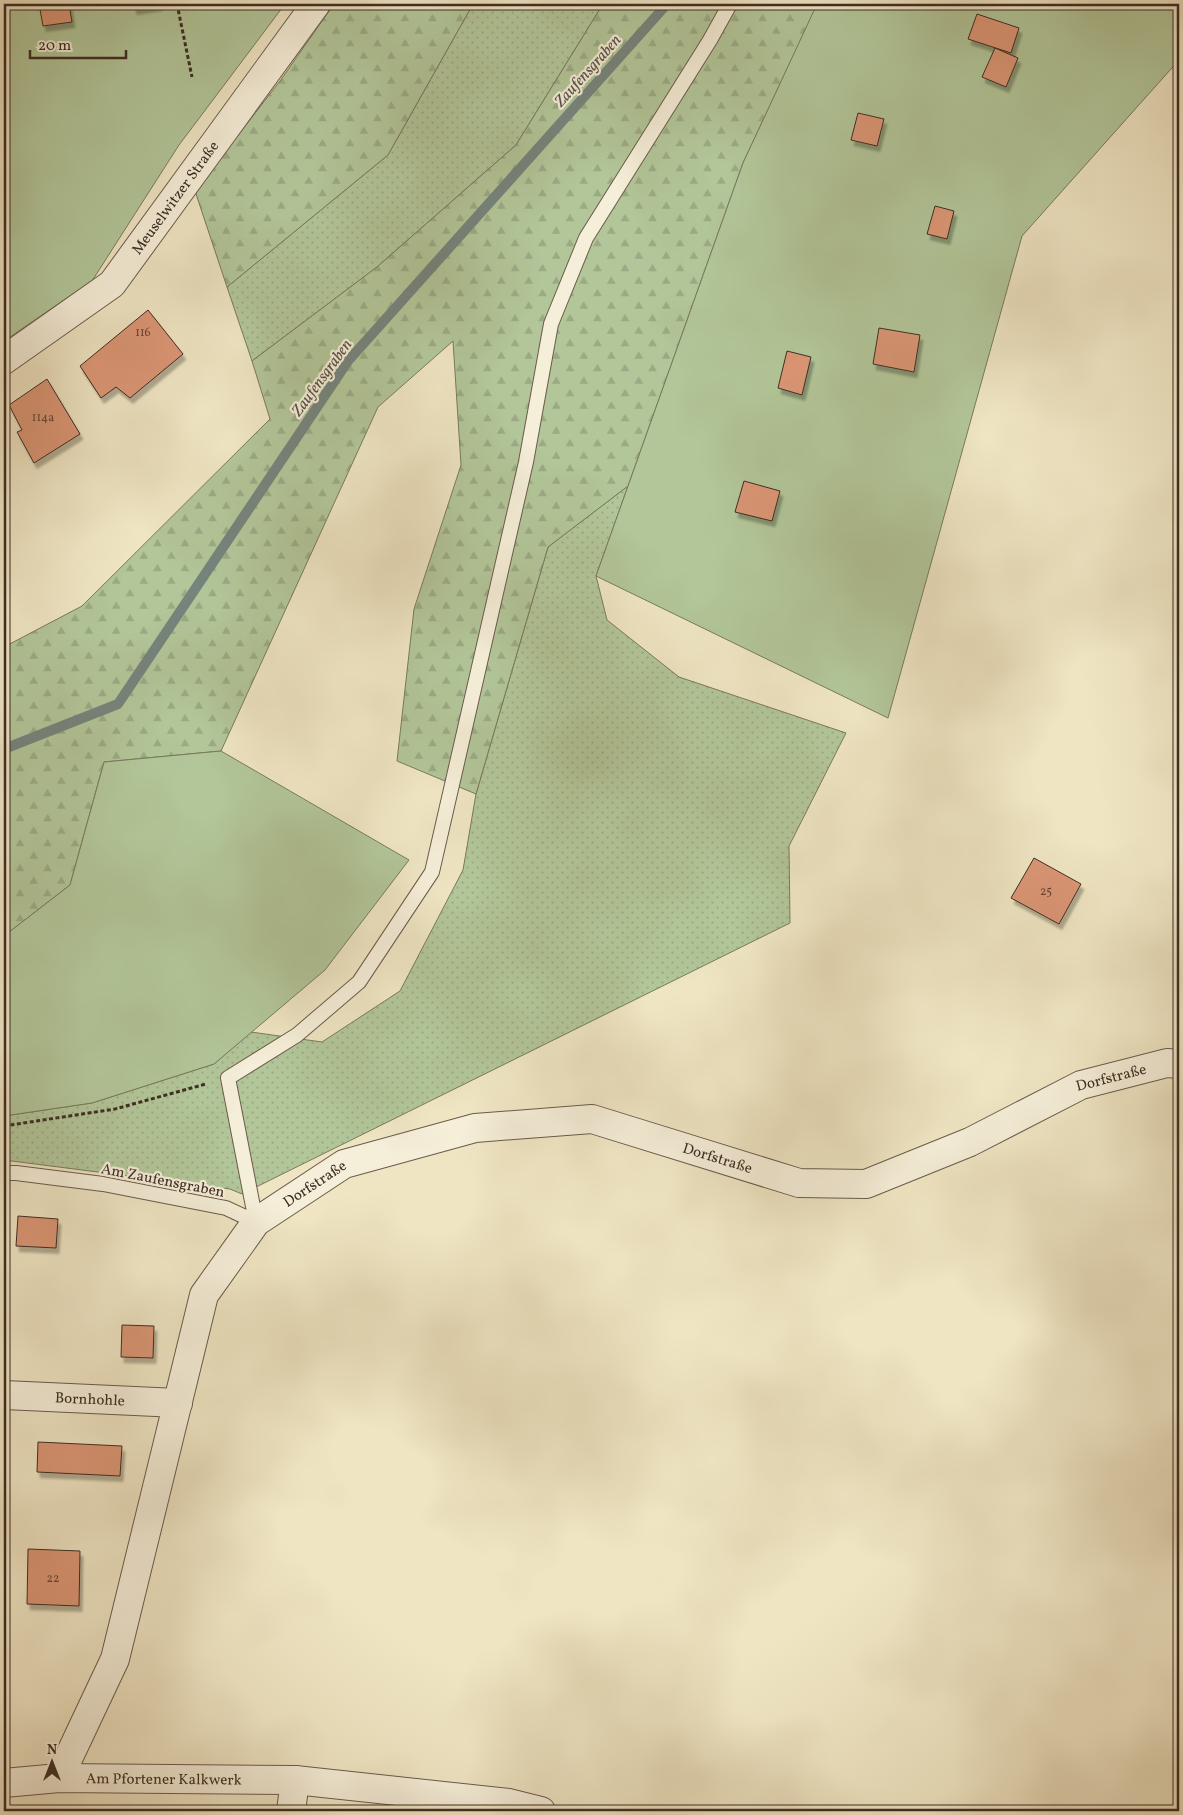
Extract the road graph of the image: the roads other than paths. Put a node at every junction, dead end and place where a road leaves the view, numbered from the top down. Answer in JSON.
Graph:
{"nodes":[{"id":1,"x":316,"y":4,"type":"edge"},
{"id":2,"x":730,"y":4,"type":"edge"},
{"id":3,"x":4,"y":360,"type":"edge"},
{"id":4,"x":1179,"y":1064,"type":"edge"},
{"id":5,"x":4,"y":1174,"type":"edge"},
{"id":6,"x":256,"y":1222,"type":"junction"},
{"id":7,"x":4,"y":1395,"type":"edge"},
{"id":8,"x":178,"y":1403,"type":"junction"},
{"id":9,"x":60,"y":1778,"type":"junction"},
{"id":10,"x":295,"y":1780,"type":"junction"},
{"id":11,"x":4,"y":1783,"type":"edge"},
{"id":12,"x":290,"y":1811,"type":"edge"},
{"id":13,"x":541,"y":1811,"type":"edge"}],
"edges":[{"from":1,"to":3,"type":"street","name":"Meuselwitzer Straße"},
{"from":2,"to":6,"type":"lane","name":"Am Zaufensgraben"},
{"from":4,"to":6,"type":"street","name":"Dorfstraße"},
{"from":5,"to":6,"type":"lane","name":"Am Zaufensgraben"},
{"from":6,"to":8,"type":"street"},
{"from":7,"to":8,"type":"street","name":"Bornhohle"},
{"from":8,"to":9,"type":"street"},
{"from":9,"to":10,"type":"street","name":"Am Pfortener Kalkwerk"},
{"from":9,"to":11,"type":"street","name":"Am Pfortener Kalkwerk"},
{"from":10,"to":12,"type":"street"},
{"from":10,"to":13,"type":"street","name":"Am Pfortener Kalkwerk"}]}
